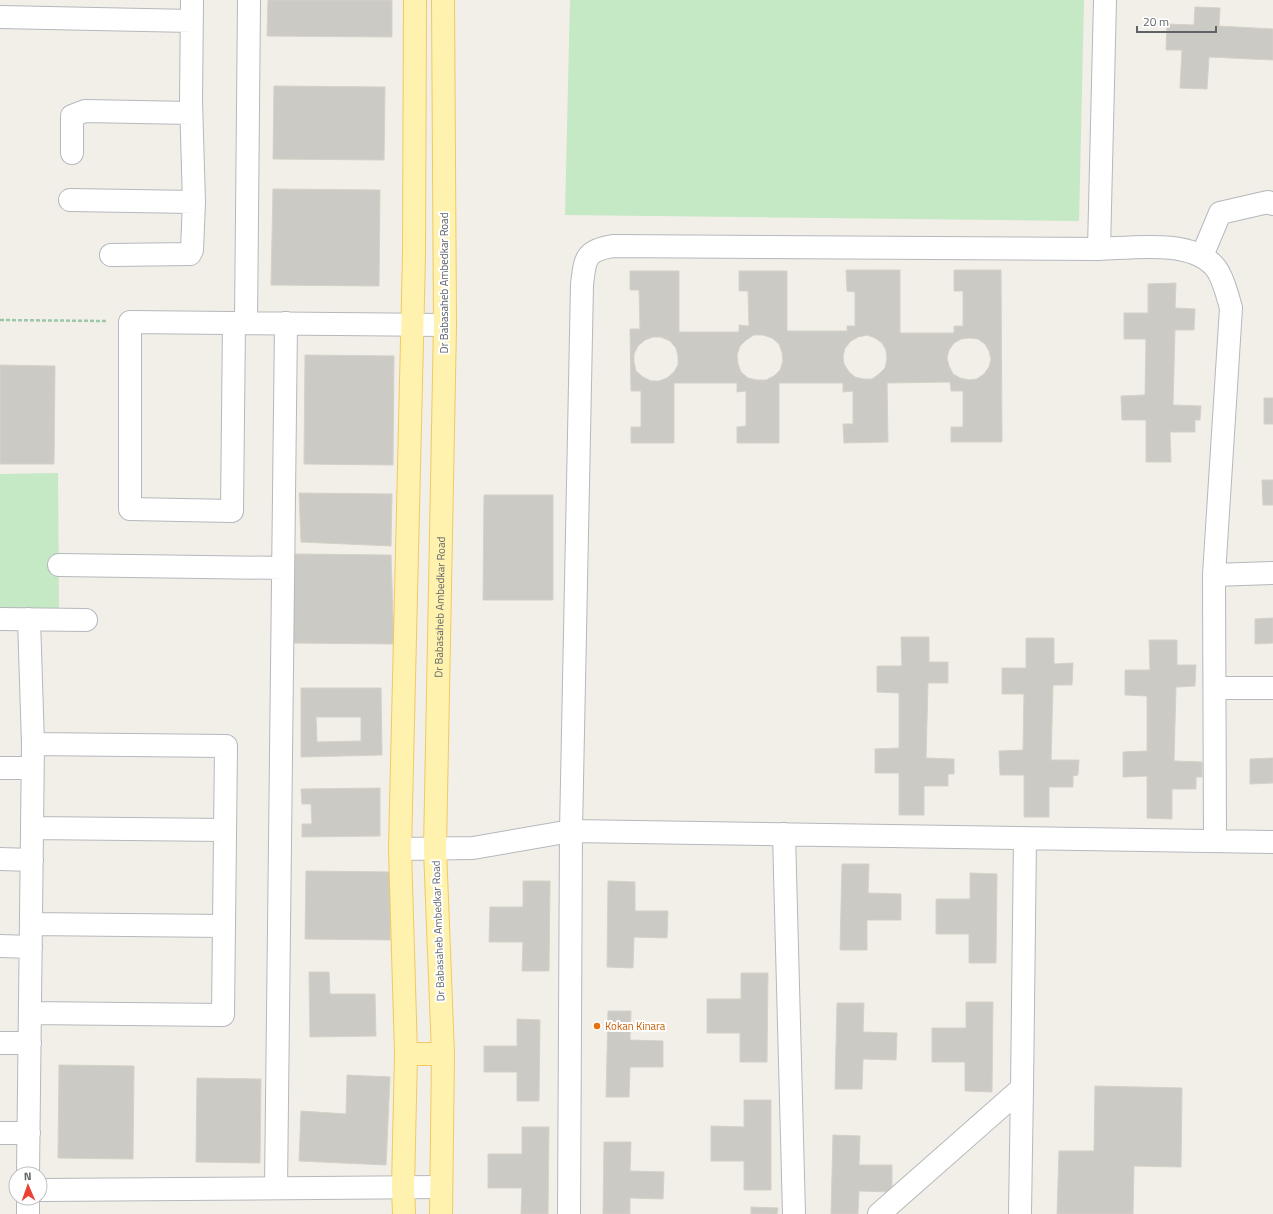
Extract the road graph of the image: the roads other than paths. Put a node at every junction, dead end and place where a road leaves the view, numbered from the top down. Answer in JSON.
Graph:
{"nodes":[{"id":1,"x":249,"y":0,"type":"edge"},
{"id":2,"x":415,"y":0,"type":"edge"},
{"id":3,"x":444,"y":0,"type":"edge"},
{"id":4,"x":1105,"y":0,"type":"edge"},
{"id":5,"x":192,"y":10,"type":"edge"},
{"id":6,"x":0,"y":17,"type":"edge"},
{"id":7,"x":414,"y":87,"type":"junction"},
{"id":8,"x":444,"y":87,"type":"junction"},
{"id":9,"x":191,"y":114,"type":"junction"},
{"id":10,"x":72,"y":153,"type":"dead end"},
{"id":11,"x":70,"y":200,"type":"dead end"},
{"id":12,"x":194,"y":202,"type":"junction"},
{"id":13,"x":1273,"y":204,"type":"edge"},
{"id":14,"x":1099,"y":249,"type":"junction"},
{"id":15,"x":111,"y":256,"type":"dead end"},
{"id":16,"x":1202,"y":256,"type":"junction"},
{"id":17,"x":240,"y":323,"type":"junction"},
{"id":18,"x":286,"y":323,"type":"junction"},
{"id":19,"x":412,"y":325,"type":"junction"},
{"id":20,"x":445,"y":325,"type":"junction"},
{"id":21,"x":59,"y":565,"type":"dead end"},
{"id":22,"x":283,"y":568,"type":"junction"},
{"id":23,"x":1273,"y":573,"type":"edge"},
{"id":24,"x":1214,"y":575,"type":"junction"},
{"id":25,"x":0,"y":618,"type":"edge"},
{"id":26,"x":28,"y":619,"type":"junction"},
{"id":27,"x":86,"y":620,"type":"dead end"},
{"id":28,"x":1215,"y":688,"type":"junction"},
{"id":29,"x":1273,"y":688,"type":"edge"},
{"id":30,"x":33,"y":744,"type":"junction"},
{"id":31,"x":0,"y":768,"type":"edge"},
{"id":32,"x":32,"y":768,"type":"junction"},
{"id":33,"x":32,"y":828,"type":"junction"},
{"id":34,"x":225,"y":830,"type":"junction"},
{"id":35,"x":572,"y":831,"type":"junction"},
{"id":36,"x":784,"y":834,"type":"junction"},
{"id":37,"x":1025,"y":838,"type":"junction"},
{"id":38,"x":1215,"y":841,"type":"junction"},
{"id":39,"x":1273,"y":842,"type":"edge"},
{"id":40,"x":435,"y":848,"type":"junction"},
{"id":41,"x":400,"y":849,"type":"junction"},
{"id":42,"x":0,"y":859,"type":"edge"},
{"id":43,"x":32,"y":860,"type":"junction"},
{"id":44,"x":31,"y":924,"type":"junction"},
{"id":45,"x":224,"y":926,"type":"junction"},
{"id":46,"x":0,"y":946,"type":"edge"},
{"id":47,"x":31,"y":947,"type":"junction"},
{"id":48,"x":30,"y":1013,"type":"junction"},
{"id":49,"x":0,"y":1043,"type":"edge"},
{"id":50,"x":30,"y":1044,"type":"junction"},
{"id":51,"x":406,"y":1054,"type":"junction"},
{"id":52,"x":443,"y":1054,"type":"junction"},
{"id":53,"x":1022,"y":1088,"type":"junction"},
{"id":54,"x":0,"y":1133,"type":"edge"},
{"id":55,"x":29,"y":1133,"type":"junction"},
{"id":56,"x":28,"y":1166,"type":"edge"},
{"id":57,"x":403,"y":1187,"type":"junction"},
{"id":58,"x":441,"y":1187,"type":"junction"},
{"id":59,"x":276,"y":1188,"type":"junction"},
{"id":60,"x":48,"y":1190,"type":"edge"},
{"id":61,"x":1020,"y":1212,"type":"dead end"},
{"id":62,"x":404,"y":1214,"type":"edge"},
{"id":63,"x":441,"y":1214,"type":"edge"},
{"id":64,"x":569,"y":1214,"type":"edge"},
{"id":65,"x":794,"y":1214,"type":"edge"},
{"id":66,"x":879,"y":1214,"type":"edge"}],
"edges":[{"from":1,"to":17,"type":"street"},
{"from":2,"to":7,"type":"main road"},
{"from":3,"to":8,"type":"main road","name":"Dr Babasaheb Ambedkar Road"},
{"from":4,"to":14,"type":"street"},
{"from":5,"to":6,"type":"street"},
{"from":5,"to":9,"type":"street"},
{"from":7,"to":8,"type":"main road"},
{"from":7,"to":19,"type":"main road"},
{"from":8,"to":20,"type":"main road","name":"Dr Babasaheb Ambedkar Road"},
{"from":9,"to":10,"type":"street"},
{"from":9,"to":12,"type":"street"},
{"from":11,"to":12,"type":"street"},
{"from":12,"to":15,"type":"street"},
{"from":13,"to":16,"type":"street"},
{"from":14,"to":16,"type":"street"},
{"from":14,"to":35,"type":"street"},
{"from":16,"to":24,"type":"street"},
{"from":17,"to":17,"type":"street"},
{"from":17,"to":18,"type":"street"},
{"from":18,"to":19,"type":"street"},
{"from":18,"to":22,"type":"street"},
{"from":19,"to":20,"type":"street"},
{"from":19,"to":41,"type":"main road"},
{"from":20,"to":40,"type":"main road","name":"Dr Babasaheb Ambedkar Road"},
{"from":21,"to":22,"type":"street"},
{"from":22,"to":59,"type":"street"},
{"from":23,"to":24,"type":"street"},
{"from":24,"to":28,"type":"street"},
{"from":25,"to":26,"type":"street"},
{"from":26,"to":27,"type":"street"},
{"from":26,"to":30,"type":"street"},
{"from":28,"to":29,"type":"street"},
{"from":28,"to":38,"type":"street"},
{"from":30,"to":32,"type":"street"},
{"from":30,"to":34,"type":"street"},
{"from":31,"to":32,"type":"street"},
{"from":32,"to":33,"type":"street"},
{"from":33,"to":34,"type":"street"},
{"from":33,"to":43,"type":"street"},
{"from":34,"to":45,"type":"street"},
{"from":35,"to":36,"type":"street"},
{"from":35,"to":40,"type":"street"},
{"from":35,"to":64,"type":"street"},
{"from":36,"to":37,"type":"street"},
{"from":36,"to":65,"type":"street"},
{"from":37,"to":38,"type":"street"},
{"from":37,"to":53,"type":"street"},
{"from":38,"to":39,"type":"street"},
{"from":40,"to":41,"type":"street"},
{"from":40,"to":52,"type":"main road","name":"Dr Babasaheb Ambedkar Road"},
{"from":41,"to":51,"type":"main road"},
{"from":42,"to":43,"type":"street"},
{"from":43,"to":44,"type":"street"},
{"from":44,"to":45,"type":"street"},
{"from":44,"to":47,"type":"street"},
{"from":45,"to":48,"type":"street"},
{"from":46,"to":47,"type":"street"},
{"from":47,"to":48,"type":"street"},
{"from":48,"to":50,"type":"street"},
{"from":49,"to":50,"type":"street"},
{"from":50,"to":55,"type":"street"},
{"from":51,"to":52,"type":"main road"},
{"from":51,"to":57,"type":"main road"},
{"from":52,"to":58,"type":"main road","name":"Dr Babasaheb Ambedkar Road"},
{"from":53,"to":61,"type":"street"},
{"from":53,"to":66,"type":"street"},
{"from":54,"to":55,"type":"street"},
{"from":55,"to":56,"type":"street"},
{"from":57,"to":58,"type":"street"},
{"from":57,"to":59,"type":"street"},
{"from":57,"to":62,"type":"main road"},
{"from":58,"to":63,"type":"main road","name":"Dr Babasaheb Ambedkar Road"},
{"from":59,"to":60,"type":"street"}]}
